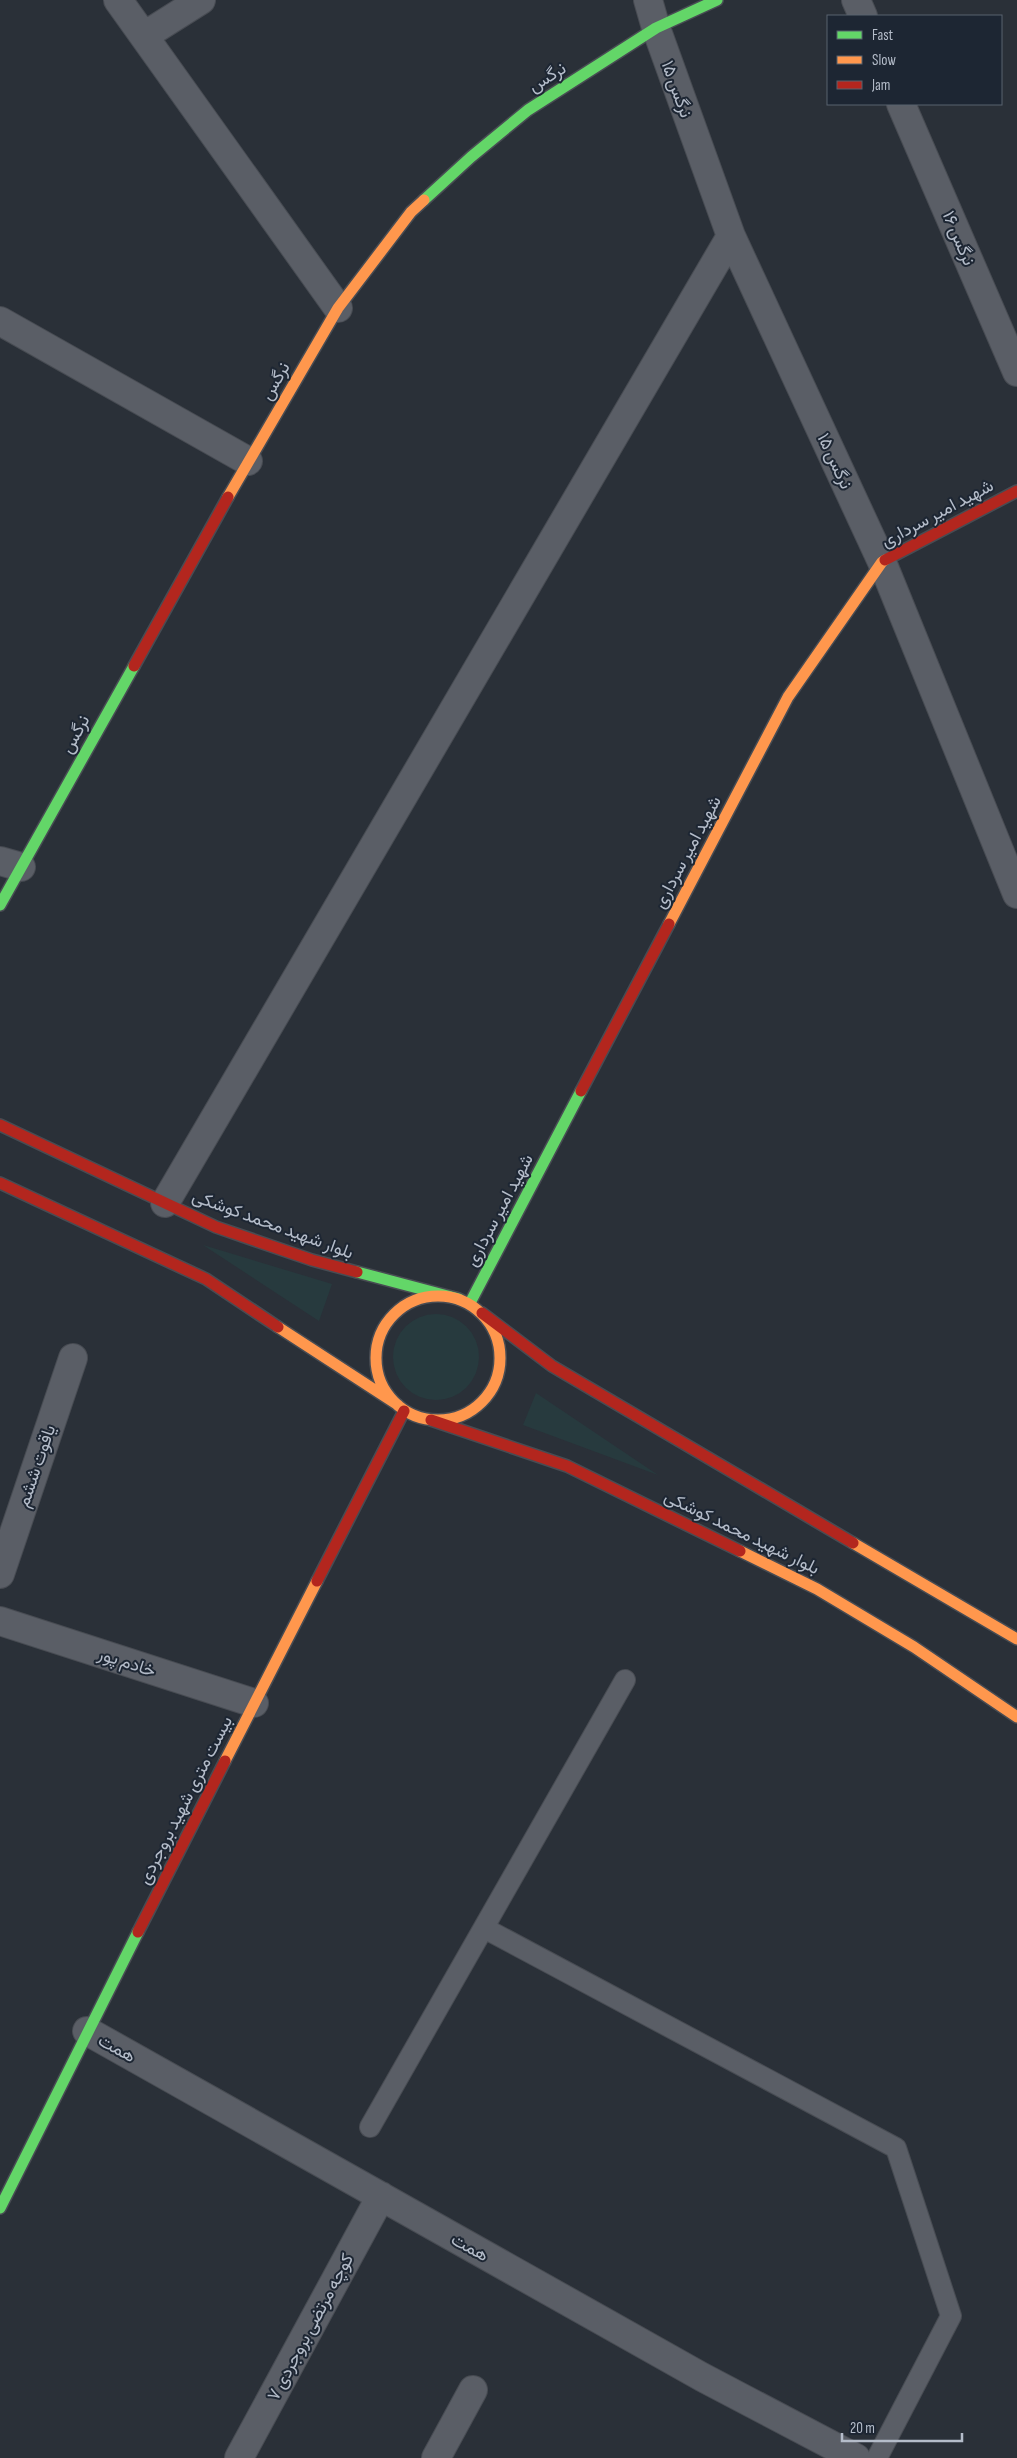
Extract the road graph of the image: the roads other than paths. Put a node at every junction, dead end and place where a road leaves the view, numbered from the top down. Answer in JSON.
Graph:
{"nodes":[{"id":1,"x":118,"y":0,"type":"edge"},
{"id":2,"x":201,"y":0,"type":"edge"},
{"id":3,"x":648,"y":0,"type":"edge"},
{"id":4,"x":717,"y":0,"type":"edge"},
{"id":5,"x":856,"y":0,"type":"edge"},
{"id":6,"x":863,"y":15,"type":"edge"},
{"id":7,"x":656,"y":28,"type":"junction"},
{"id":8,"x":144,"y":36,"type":"junction"},
{"id":9,"x":901,"y":105,"type":"edge"},
{"id":10,"x":731,"y":236,"type":"junction"},
{"id":11,"x":338,"y":308,"type":"junction"},
{"id":12,"x":0,"y":320,"type":"edge"},
{"id":13,"x":1017,"y":372,"type":"edge"},
{"id":14,"x":248,"y":461,"type":"junction"},
{"id":15,"x":1017,"y":491,"type":"edge"},
{"id":16,"x":882,"y":562,"type":"junction"},
{"id":17,"x":11,"y":864,"type":"edge"},
{"id":18,"x":1017,"y":894,"type":"edge"},
{"id":19,"x":0,"y":905,"type":"edge"},
{"id":20,"x":0,"y":1126,"type":"edge"},
{"id":21,"x":0,"y":1183,"type":"edge"},
{"id":22,"x":165,"y":1203,"type":"junction"},
{"id":23,"x":464,"y":1301,"type":"junction"},
{"id":24,"x":482,"y":1313,"type":"junction"},
{"id":25,"x":73,"y":1358,"type":"dead end"},
{"id":26,"x":401,"y":1408,"type":"junction"},
{"id":27,"x":431,"y":1420,"type":"junction"},
{"id":28,"x":0,"y":1574,"type":"edge"},
{"id":29,"x":0,"y":1621,"type":"edge"},
{"id":30,"x":1017,"y":1639,"type":"edge"},
{"id":31,"x":625,"y":1680,"type":"dead end"},
{"id":32,"x":254,"y":1703,"type":"junction"},
{"id":33,"x":1017,"y":1717,"type":"edge"},
{"id":34,"x":484,"y":1928,"type":"junction"},
{"id":35,"x":87,"y":2031,"type":"junction"},
{"id":36,"x":370,"y":2128,"type":"dead end"},
{"id":37,"x":381,"y":2196,"type":"junction"},
{"id":38,"x":0,"y":2208,"type":"edge"},
{"id":39,"x":473,"y":2390,"type":"dead end"},
{"id":40,"x":239,"y":2458,"type":"edge"},
{"id":41,"x":436,"y":2458,"type":"edge"},
{"id":42,"x":856,"y":2458,"type":"edge"},
{"id":43,"x":877,"y":2458,"type":"edge"}],
"edges":[{"from":1,"to":8,"type":"street"},
{"from":2,"to":8,"type":"street"},
{"from":3,"to":7,"type":"street","name":"نرگس ۱۵"},
{"from":4,"to":7,"type":"street","name":"نرگس"},
{"from":5,"to":6,"type":"street"},
{"from":7,"to":10,"type":"street","name":"نرگس ۱۵"},
{"from":7,"to":11,"type":"street","name":"نرگس"},
{"from":8,"to":11,"type":"street"},
{"from":9,"to":13,"type":"street","name":"نرگس ۱۶"},
{"from":10,"to":16,"type":"street","name":"نرگس ۱۵"},
{"from":10,"to":22,"type":"street"},
{"from":11,"to":14,"type":"street","name":"نرگس"},
{"from":12,"to":14,"type":"street"},
{"from":14,"to":17,"type":"street","name":"نرگس"},
{"from":15,"to":16,"type":"street","name":"شهید امیر سرداری"},
{"from":16,"to":18,"type":"street","name":"نرگس ۱۵"},
{"from":16,"to":23,"type":"street","name":"شهید امیر سرداری"},
{"from":17,"to":19,"type":"street","name":"نرگس"},
{"from":20,"to":22,"type":"street","name":"بلوار شهید محمد کوشکی"},
{"from":21,"to":26,"type":"street"},
{"from":22,"to":23,"type":"street","name":"بلوار شهید محمد کوشکی"},
{"from":23,"to":24,"type":"street"},
{"from":23,"to":26,"type":"street"},
{"from":24,"to":27,"type":"street"},
{"from":24,"to":30,"type":"street"},
{"from":25,"to":28,"type":"street","name":"یاقوت ششم"},
{"from":26,"to":27,"type":"street"},
{"from":26,"to":32,"type":"street","name":"بیست متری شهید بروجردی"},
{"from":27,"to":33,"type":"street","name":"بلوار شهید محمد کوشکی"},
{"from":29,"to":32,"type":"street","name":"خادم پور"},
{"from":31,"to":34,"type":"lane"},
{"from":32,"to":35,"type":"street","name":"بیست متری شهید بروجردی"},
{"from":34,"to":36,"type":"lane"},
{"from":34,"to":43,"type":"lane"},
{"from":35,"to":37,"type":"street","name":"همت"},
{"from":35,"to":38,"type":"street","name":"بیست متری شهید بروجردی"},
{"from":37,"to":40,"type":"street","name":"کوچه مرتضی بروجردی ۷"},
{"from":37,"to":42,"type":"street","name":"همت"},
{"from":39,"to":41,"type":"street"}]}
